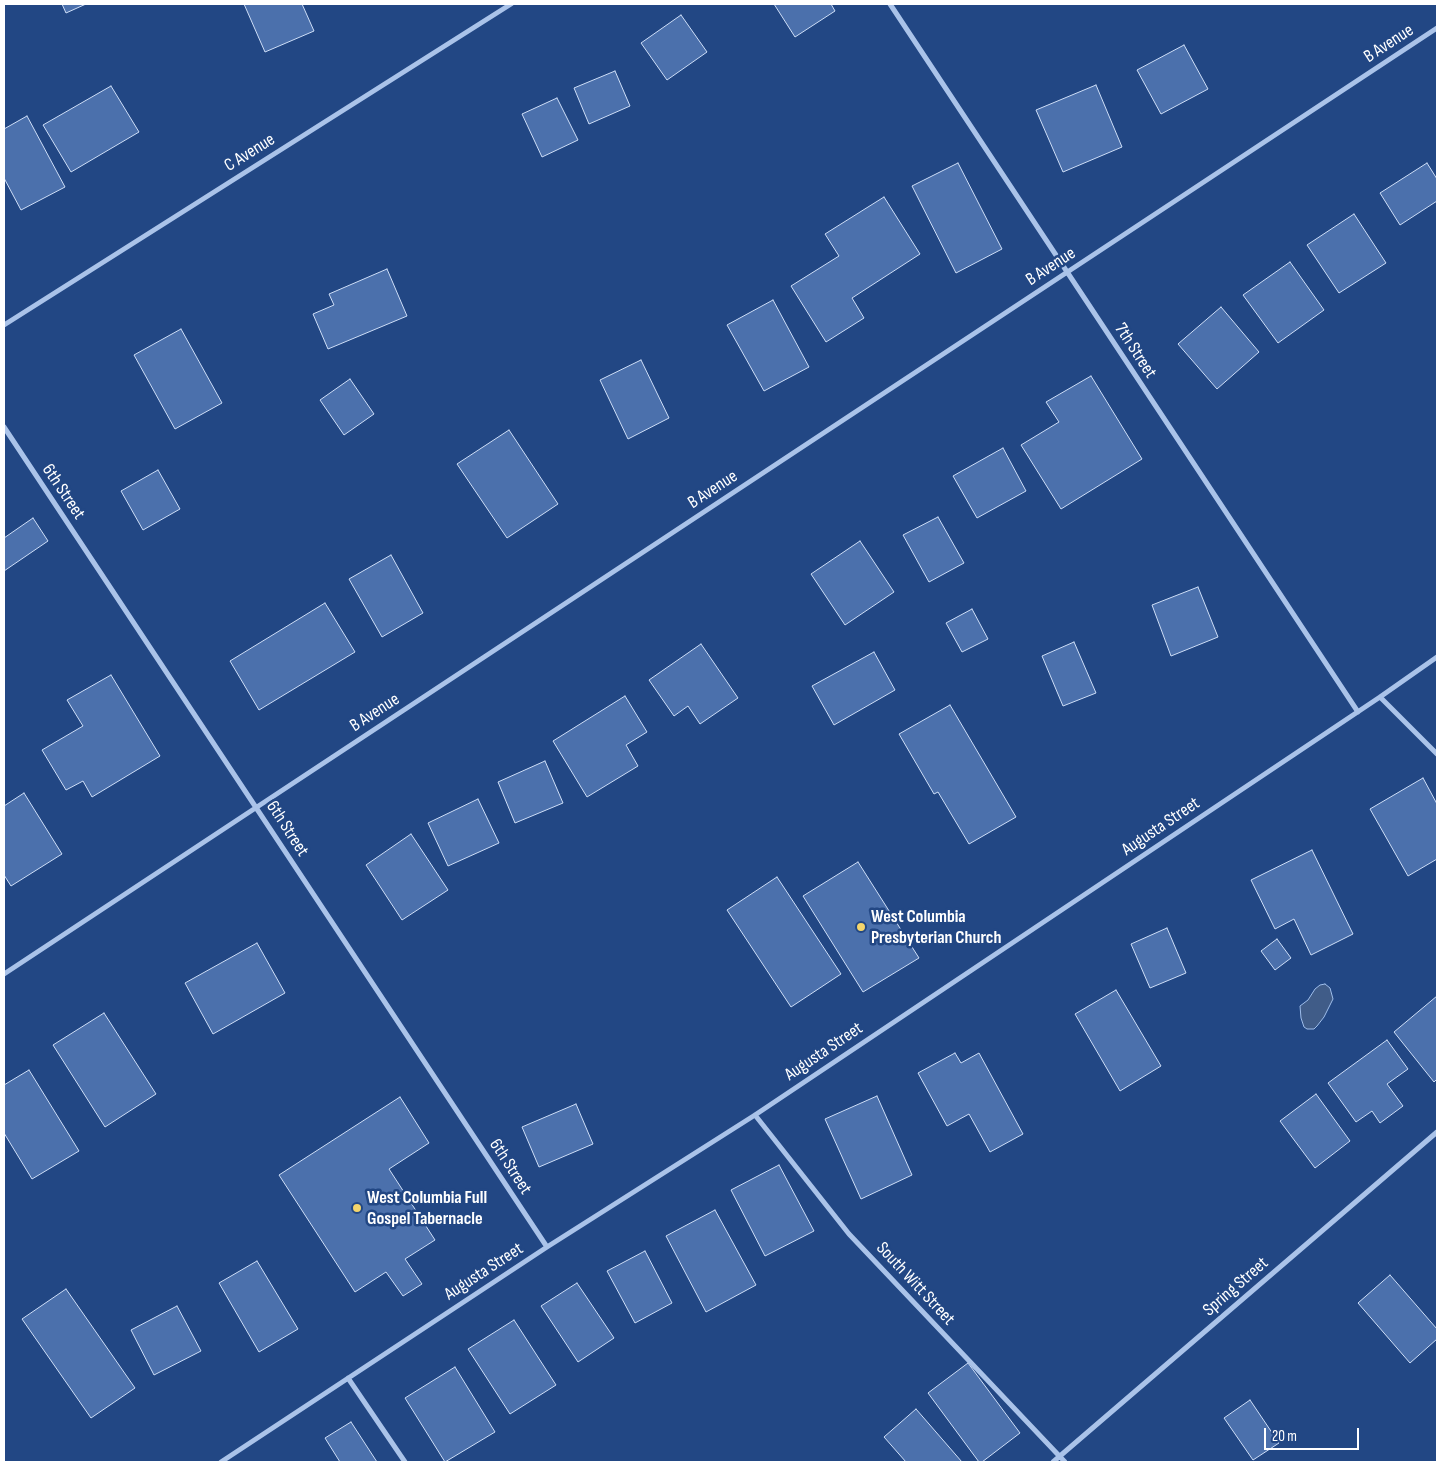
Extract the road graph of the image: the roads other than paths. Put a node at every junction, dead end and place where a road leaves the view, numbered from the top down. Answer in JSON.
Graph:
{"nodes":[{"id":1,"x":511,"y":4,"type":"edge"},
{"id":2,"x":890,"y":4,"type":"edge"},
{"id":3,"x":1437,"y":28,"type":"edge"},
{"id":4,"x":1067,"y":272,"type":"junction"},
{"id":5,"x":4,"y":325,"type":"edge"},
{"id":6,"x":4,"y":427,"type":"edge"},
{"id":7,"x":1437,"y":657,"type":"edge"},
{"id":8,"x":1380,"y":697,"type":"junction"},
{"id":9,"x":1358,"y":712,"type":"junction"},
{"id":10,"x":1437,"y":754,"type":"edge"},
{"id":11,"x":256,"y":808,"type":"junction"},
{"id":12,"x":4,"y":974,"type":"edge"},
{"id":13,"x":755,"y":1115,"type":"junction"},
{"id":14,"x":1437,"y":1132,"type":"edge"},
{"id":15,"x":547,"y":1247,"type":"junction"},
{"id":16,"x":348,"y":1378,"type":"junction"},
{"id":17,"x":1060,"y":1457,"type":"junction"},
{"id":18,"x":221,"y":1462,"type":"edge"},
{"id":19,"x":405,"y":1462,"type":"edge"},
{"id":20,"x":1053,"y":1462,"type":"edge"},
{"id":21,"x":1065,"y":1462,"type":"edge"}],
"edges":[{"from":1,"to":5,"type":"street","name":"C Avenue"},
{"from":2,"to":4,"type":"street","name":"7th Street"},
{"from":3,"to":4,"type":"street","name":"B Avenue"},
{"from":4,"to":9,"type":"street","name":"7th Street"},
{"from":4,"to":11,"type":"street","name":"B Avenue"},
{"from":6,"to":11,"type":"street","name":"6th Street"},
{"from":7,"to":8,"type":"street","name":"Augusta Street"},
{"from":8,"to":9,"type":"street","name":"Augusta Street"},
{"from":8,"to":10,"type":"street"},
{"from":9,"to":13,"type":"street","name":"Augusta Street"},
{"from":11,"to":12,"type":"street","name":"B Avenue"},
{"from":11,"to":15,"type":"street","name":"6th Street"},
{"from":13,"to":15,"type":"street","name":"Augusta Street"},
{"from":13,"to":17,"type":"street","name":"South Witt Street"},
{"from":14,"to":17,"type":"street","name":"Spring Street"},
{"from":15,"to":16,"type":"street","name":"Augusta Street"},
{"from":16,"to":18,"type":"street","name":"Augusta Street"},
{"from":16,"to":19,"type":"street"},
{"from":17,"to":20,"type":"street","name":"Spring Street"},
{"from":17,"to":21,"type":"street","name":"South Witt Street"}]}
